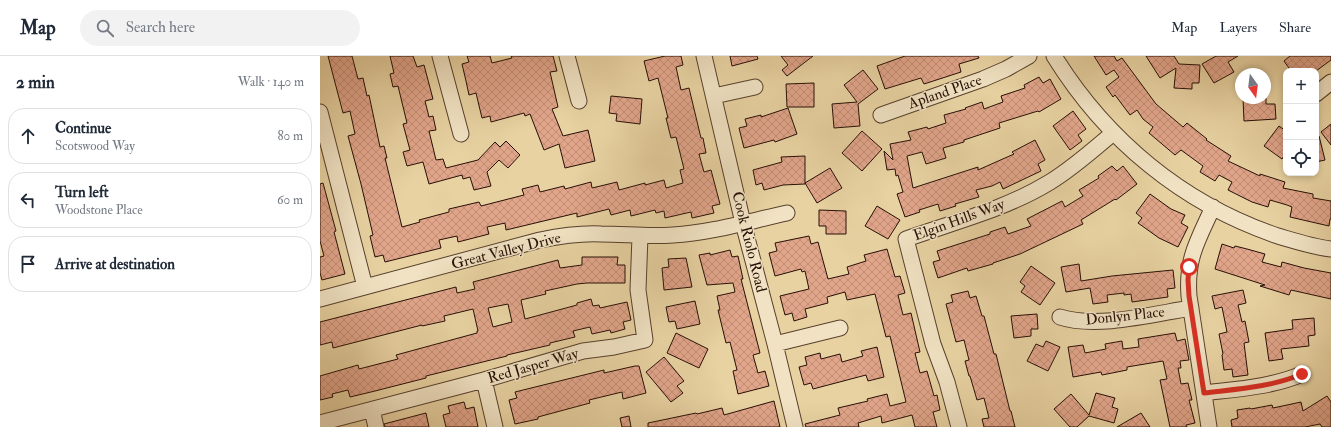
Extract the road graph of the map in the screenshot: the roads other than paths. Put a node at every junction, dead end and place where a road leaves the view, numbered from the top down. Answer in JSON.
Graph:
{"nodes":[{"id":1,"x":440,"y":56,"type":"edge"},
{"id":2,"x":567,"y":56,"type":"edge"},
{"id":3,"x":704,"y":56,"type":"edge"},
{"id":4,"x":1029,"y":56,"type":"edge"},
{"id":5,"x":1054,"y":56,"type":"edge"},
{"id":6,"x":1331,"y":82,"type":"edge"},
{"id":7,"x":755,"y":88,"type":"dead end"},
{"id":8,"x":1319,"y":92,"type":"edge"},
{"id":9,"x":714,"y":96,"type":"junction"},
{"id":10,"x":579,"y":101,"type":"dead end"},
{"id":11,"x":320,"y":112,"type":"edge"},
{"id":12,"x":880,"y":115,"type":"dead end"},
{"id":13,"x":1113,"y":133,"type":"junction"},
{"id":14,"x":461,"y":134,"type":"dead end"},
{"id":15,"x":1213,"y":207,"type":"junction"},
{"id":16,"x":787,"y":213,"type":"dead end"},
{"id":17,"x":743,"y":223,"type":"junction"},
{"id":18,"x":640,"y":236,"type":"junction"},
{"id":19,"x":1331,"y":249,"type":"edge"},
{"id":20,"x":365,"y":287,"type":"junction"},
{"id":21,"x":320,"y":299,"type":"edge"},
{"id":22,"x":1191,"y":308,"type":"junction"},
{"id":23,"x":1060,"y":317,"type":"dead end"},
{"id":24,"x":840,"y":328,"type":"dead end"},
{"id":25,"x":775,"y":344,"type":"junction"},
{"id":26,"x":1302,"y":374,"type":"dead end"},
{"id":27,"x":484,"y":380,"type":"junction"},
{"id":28,"x":1204,"y":393,"type":"junction"},
{"id":29,"x":372,"y":410,"type":"junction"},
{"id":30,"x":320,"y":423,"type":"edge"},
{"id":31,"x":376,"y":427,"type":"edge"},
{"id":32,"x":495,"y":427,"type":"edge"},
{"id":33,"x":795,"y":427,"type":"edge"},
{"id":34,"x":959,"y":427,"type":"edge"},
{"id":35,"x":1209,"y":427,"type":"edge"}],
"edges":[{"from":1,"to":14,"type":"street"},
{"from":2,"to":10,"type":"street"},
{"from":3,"to":9,"type":"street","name":"Cook Riolo Road"},
{"from":4,"to":12,"type":"street","name":"Apland Place"},
{"from":5,"to":13,"type":"street"},
{"from":6,"to":8,"type":"street"},
{"from":7,"to":9,"type":"street"},
{"from":9,"to":17,"type":"street","name":"Cook Riolo Road"},
{"from":11,"to":20,"type":"street"},
{"from":13,"to":15,"type":"street"},
{"from":13,"to":34,"type":"street","name":"Elgin Hills Way"},
{"from":15,"to":19,"type":"street"},
{"from":15,"to":22,"type":"street"},
{"from":16,"to":17,"type":"street","name":"Great Valley Drive"},
{"from":17,"to":18,"type":"street","name":"Great Valley Drive"},
{"from":17,"to":25,"type":"street","name":"Cook Riolo Road"},
{"from":18,"to":20,"type":"street","name":"Great Valley Drive"},
{"from":18,"to":27,"type":"street","name":"Red Jasper Way"},
{"from":20,"to":21,"type":"street","name":"Great Valley Drive"},
{"from":22,"to":23,"type":"street","name":"Donlyn Place"},
{"from":22,"to":28,"type":"street"},
{"from":24,"to":25,"type":"street"},
{"from":25,"to":33,"type":"street","name":"Cook Riolo Road"},
{"from":26,"to":28,"type":"street"},
{"from":27,"to":29,"type":"street","name":"Red Jasper Way"},
{"from":27,"to":32,"type":"street"},
{"from":28,"to":35,"type":"street"},
{"from":29,"to":30,"type":"street","name":"Red Jasper Way"},
{"from":29,"to":31,"type":"street"}]}
